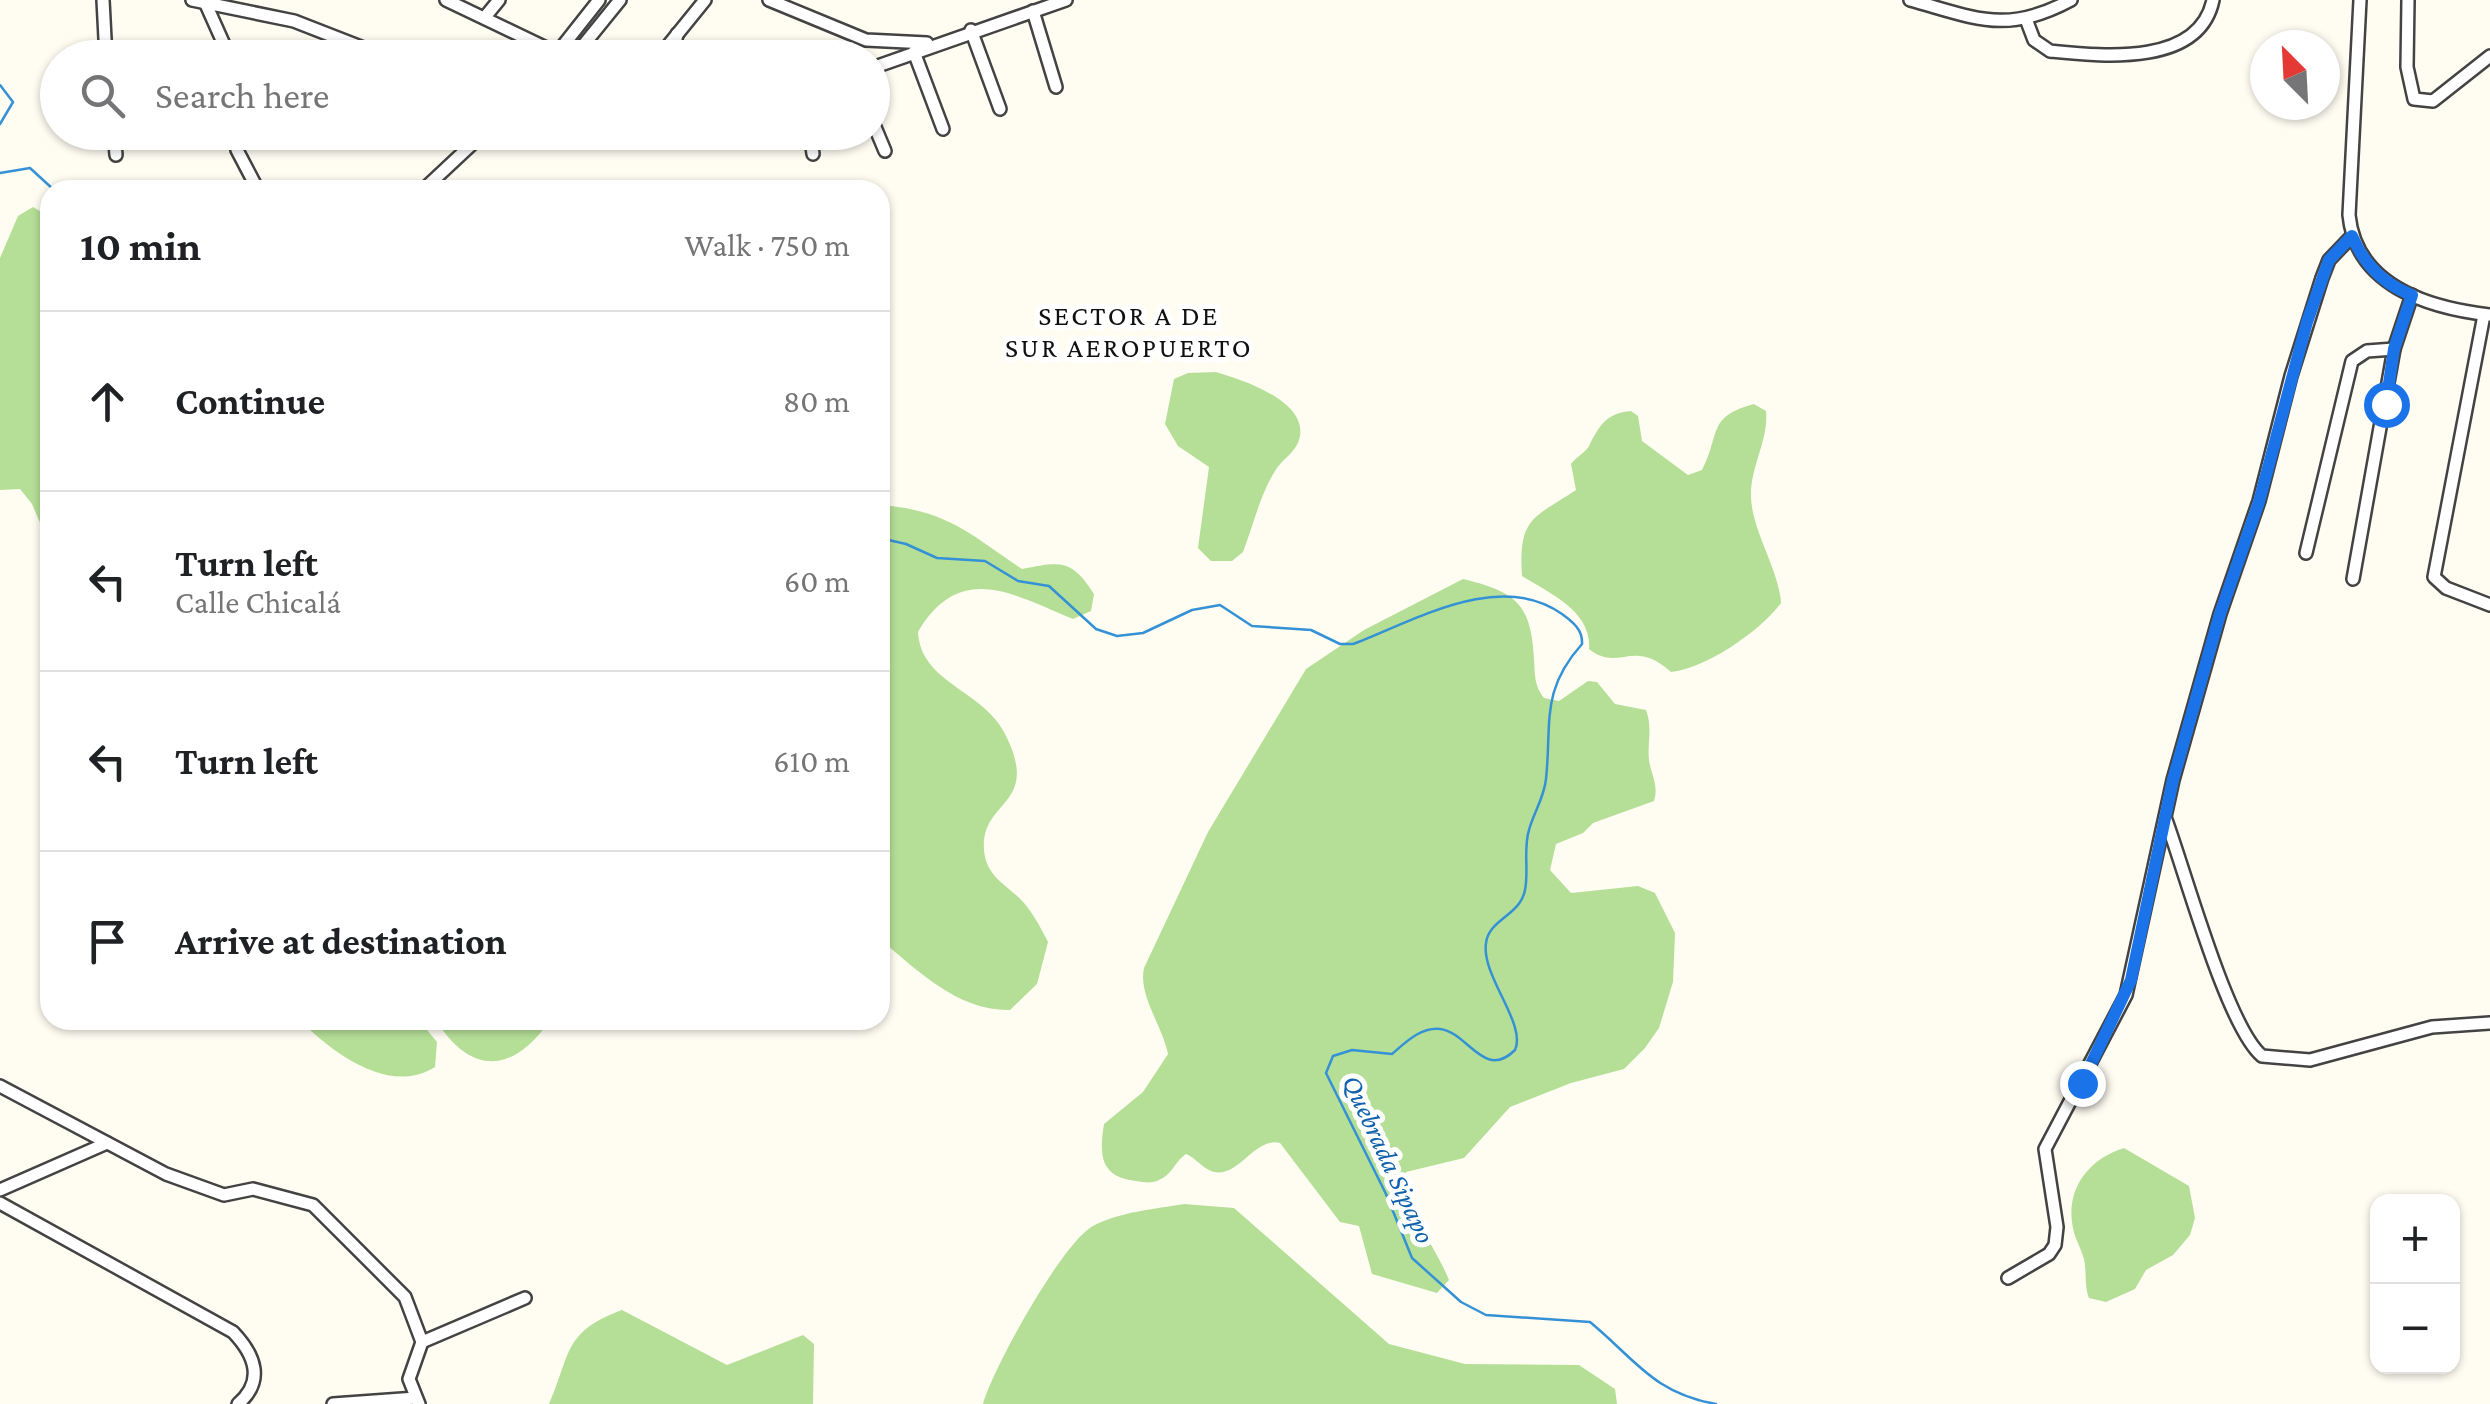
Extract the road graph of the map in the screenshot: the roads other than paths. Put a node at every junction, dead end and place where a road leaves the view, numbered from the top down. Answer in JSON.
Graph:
{"nodes":[{"id":1,"x":103,"y":0,"type":"edge"},
{"id":2,"x":446,"y":0,"type":"edge"},
{"id":3,"x":499,"y":0,"type":"edge"},
{"id":4,"x":599,"y":0,"type":"edge"},
{"id":5,"x":620,"y":0,"type":"edge"},
{"id":6,"x":705,"y":0,"type":"edge"},
{"id":7,"x":770,"y":0,"type":"edge"},
{"id":8,"x":1066,"y":0,"type":"edge"},
{"id":9,"x":1910,"y":0,"type":"edge"},
{"id":10,"x":2071,"y":0,"type":"edge"},
{"id":11,"x":2213,"y":0,"type":"edge"},
{"id":12,"x":2360,"y":0,"type":"edge"},
{"id":13,"x":2408,"y":0,"type":"edge"},
{"id":14,"x":198,"y":1,"type":"edge"},
{"id":15,"x":1033,"y":10,"type":"junction"},
{"id":16,"x":486,"y":17,"type":"junction"},
{"id":17,"x":2026,"y":18,"type":"junction"},
{"id":18,"x":971,"y":30,"type":"junction"},
{"id":19,"x":678,"y":31,"type":"junction"},
{"id":20,"x":105,"y":40,"type":"edge"},
{"id":21,"x":220,"y":40,"type":"edge"},
{"id":22,"x":344,"y":40,"type":"edge"},
{"id":23,"x":533,"y":40,"type":"edge"},
{"id":24,"x":575,"y":40,"type":"edge"},
{"id":25,"x":581,"y":40,"type":"edge"},
{"id":26,"x":671,"y":40,"type":"edge"},
{"id":27,"x":676,"y":40,"type":"edge"},
{"id":28,"x":866,"y":40,"type":"edge"},
{"id":29,"x":890,"y":41,"type":"edge"},
{"id":30,"x":938,"y":42,"type":"junction"},
{"id":31,"x":914,"y":52,"type":"junction"},
{"id":32,"x":2490,"y":56,"type":"edge"},
{"id":33,"x":890,"y":61,"type":"edge"},
{"id":34,"x":1056,"y":87,"type":"dead end"},
{"id":35,"x":1000,"y":109,"type":"dead end"},
{"id":36,"x":943,"y":129,"type":"dead end"},
{"id":37,"x":116,"y":150,"type":"edge"},
{"id":38,"x":237,"y":150,"type":"edge"},
{"id":39,"x":466,"y":150,"type":"edge"},
{"id":40,"x":812,"y":150,"type":"edge"},
{"id":41,"x":116,"y":154,"type":"dead end"},
{"id":42,"x":813,"y":154,"type":"dead end"},
{"id":43,"x":253,"y":180,"type":"edge"},
{"id":44,"x":433,"y":180,"type":"edge"},
{"id":45,"x":2352,"y":236,"type":"junction"},
{"id":46,"x":2412,"y":295,"type":"junction"},
{"id":47,"x":2487,"y":315,"type":"edge"},
{"id":48,"x":2394,"y":349,"type":"junction"},
{"id":49,"x":2306,"y":553,"type":"dead end"},
{"id":50,"x":2353,"y":578,"type":"dead end"},
{"id":51,"x":2490,"y":605,"type":"edge"},
{"id":52,"x":2166,"y":820,"type":"junction"},
{"id":53,"x":2490,"y":1023,"type":"edge"},
{"id":54,"x":0,"y":1086,"type":"edge"},
{"id":55,"x":107,"y":1143,"type":"junction"},
{"id":56,"x":0,"y":1190,"type":"edge"},
{"id":57,"x":0,"y":1203,"type":"edge"},
{"id":58,"x":2008,"y":1278,"type":"dead end"},
{"id":59,"x":525,"y":1298,"type":"dead end"},
{"id":60,"x":422,"y":1342,"type":"junction"},
{"id":61,"x":417,"y":1401,"type":"edge"},
{"id":62,"x":238,"y":1404,"type":"edge"},
{"id":63,"x":333,"y":1404,"type":"edge"}],
"edges":[{"from":1,"to":20,"type":"street"},
{"from":2,"to":16,"type":"street"},
{"from":3,"to":16,"type":"street"},
{"from":4,"to":24,"type":"street"},
{"from":5,"to":25,"type":"street"},
{"from":6,"to":19,"type":"street"},
{"from":7,"to":28,"type":"street"},
{"from":8,"to":15,"type":"street"},
{"from":9,"to":17,"type":"street"},
{"from":10,"to":17,"type":"street"},
{"from":11,"to":17,"type":"street"},
{"from":12,"to":45,"type":"street"},
{"from":13,"to":32,"type":"street"},
{"from":14,"to":21,"type":"street"},
{"from":14,"to":22,"type":"street"},
{"from":15,"to":18,"type":"street"},
{"from":15,"to":34,"type":"street"},
{"from":16,"to":23,"type":"street"},
{"from":18,"to":30,"type":"street"},
{"from":18,"to":35,"type":"street"},
{"from":19,"to":26,"type":"street"},
{"from":19,"to":27,"type":"street"},
{"from":29,"to":30,"type":"street"},
{"from":30,"to":31,"type":"street"},
{"from":31,"to":33,"type":"street"},
{"from":31,"to":36,"type":"street"},
{"from":37,"to":41,"type":"street"},
{"from":38,"to":43,"type":"street"},
{"from":39,"to":44,"type":"street"},
{"from":40,"to":42,"type":"street"},
{"from":45,"to":46,"type":"street"},
{"from":45,"to":52,"type":"street"},
{"from":46,"to":47,"type":"street"},
{"from":46,"to":48,"type":"street"},
{"from":47,"to":51,"type":"street"},
{"from":48,"to":49,"type":"street"},
{"from":48,"to":50,"type":"street"},
{"from":52,"to":53,"type":"street"},
{"from":52,"to":58,"type":"street"},
{"from":54,"to":55,"type":"street"},
{"from":55,"to":56,"type":"street"},
{"from":55,"to":60,"type":"street"},
{"from":57,"to":62,"type":"street"},
{"from":59,"to":60,"type":"street"},
{"from":60,"to":61,"type":"street"},
{"from":61,"to":63,"type":"street"}]}
